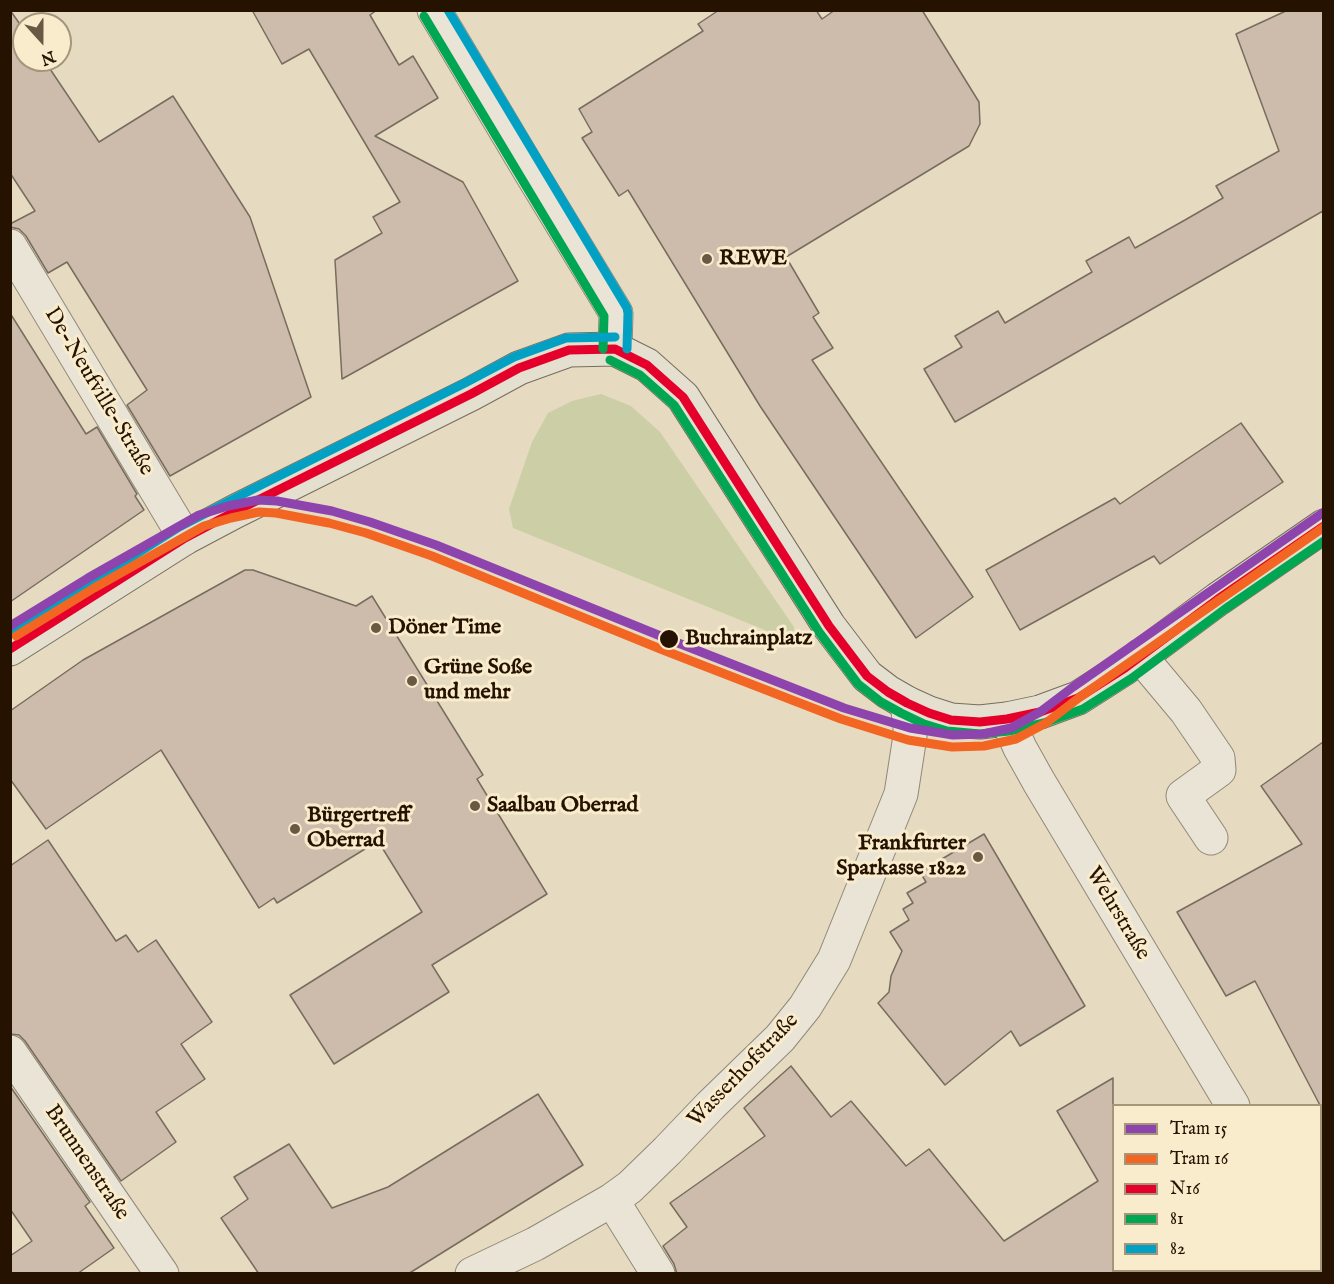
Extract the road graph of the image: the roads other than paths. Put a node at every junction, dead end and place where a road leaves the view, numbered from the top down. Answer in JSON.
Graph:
{"nodes":[{"id":1,"x":434,"y":10,"type":"edge"},
{"id":2,"x":10,"y":246,"type":"edge"},
{"id":3,"x":615,"y":350,"type":"junction"},
{"id":4,"x":1323,"y":526,"type":"edge"},
{"id":5,"x":185,"y":538,"type":"junction"},
{"id":6,"x":10,"y":649,"type":"edge"},
{"id":7,"x":1140,"y":656,"type":"junction"},
{"id":8,"x":907,"y":703,"type":"junction"},
{"id":9,"x":1007,"y":719,"type":"junction"},
{"id":10,"x":1211,"y":838,"type":"dead end"},
{"id":11,"x":10,"y":1052,"type":"edge"},
{"id":12,"x":1232,"y":1104,"type":"edge"},
{"id":13,"x":612,"y":1200,"type":"junction"},
{"id":14,"x":162,"y":1274,"type":"edge"},
{"id":15,"x":472,"y":1274,"type":"edge"},
{"id":16,"x":658,"y":1274,"type":"edge"}],
"edges":[{"from":1,"to":3,"type":"street"},
{"from":2,"to":5,"type":"street","name":"De-Neufville-Straße"},
{"from":3,"to":5,"type":"main road"},
{"from":3,"to":8,"type":"main road"},
{"from":4,"to":7,"type":"main road"},
{"from":5,"to":6,"type":"main road"},
{"from":7,"to":9,"type":"main road"},
{"from":7,"to":10,"type":"street"},
{"from":8,"to":9,"type":"main road"},
{"from":8,"to":13,"type":"street","name":"Wasserhofstraße"},
{"from":9,"to":12,"type":"street","name":"Wehrstraße"},
{"from":11,"to":14,"type":"street","name":"Brunnenstraße"},
{"from":13,"to":15,"type":"street","name":"Wasserhofstraße"},
{"from":13,"to":16,"type":"street"}]}
